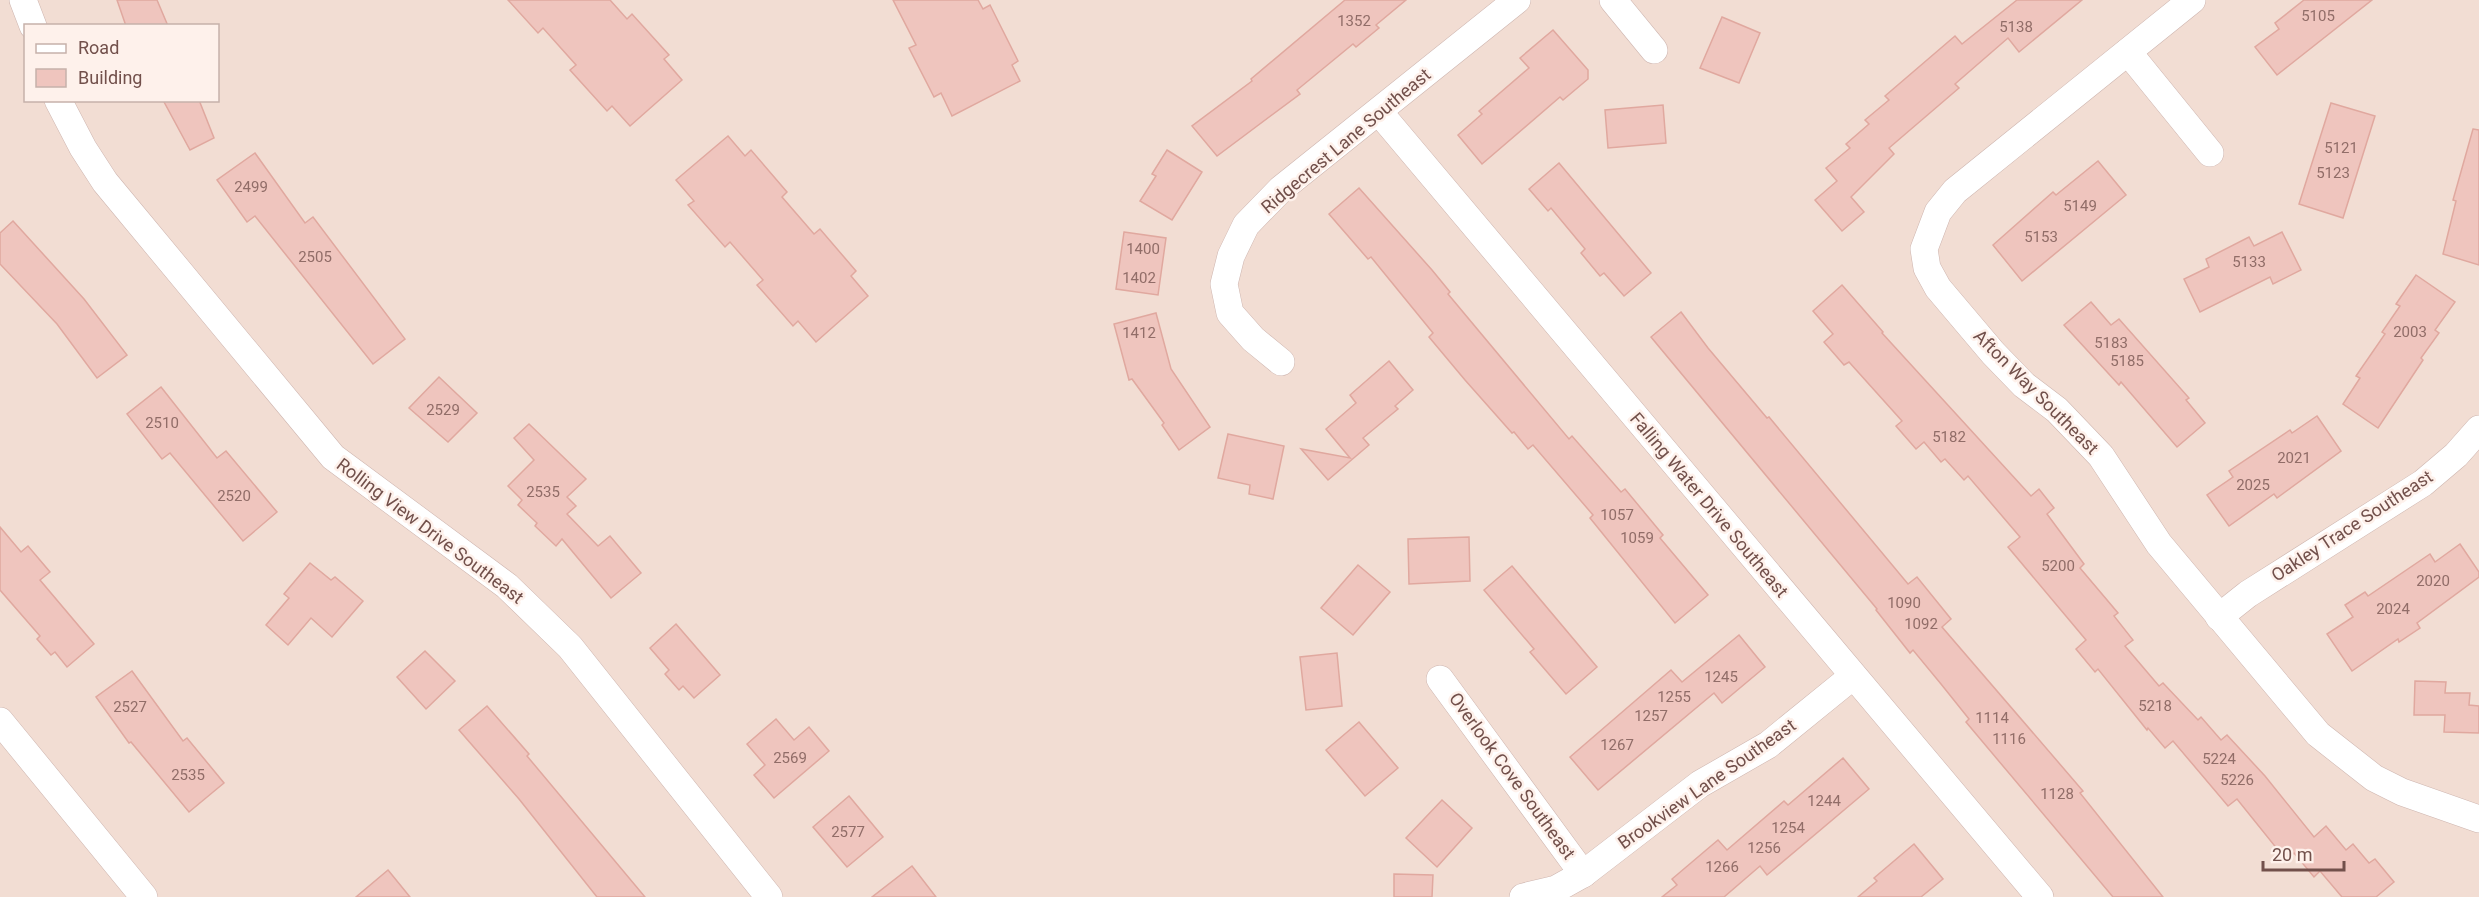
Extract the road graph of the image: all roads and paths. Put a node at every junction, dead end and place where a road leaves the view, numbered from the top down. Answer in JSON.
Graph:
{"nodes":[{"id":1,"x":22,"y":0,"type":"edge"},
{"id":2,"x":1517,"y":0,"type":"edge"},
{"id":3,"x":1613,"y":0,"type":"edge"},
{"id":4,"x":2192,"y":0,"type":"edge"},
{"id":5,"x":32,"y":24,"type":"edge"},
{"id":6,"x":1654,"y":50,"type":"dead end"},
{"id":7,"x":2128,"y":52,"type":"junction"},
{"id":8,"x":59,"y":102,"type":"edge"},
{"id":9,"x":1379,"y":112,"type":"junction"},
{"id":10,"x":2210,"y":153,"type":"dead end"},
{"id":11,"x":1281,"y":362,"type":"dead end"},
{"id":12,"x":2479,"y":429,"type":"edge"},
{"id":13,"x":2219,"y":617,"type":"junction"},
{"id":14,"x":1853,"y":676,"type":"junction"},
{"id":15,"x":1440,"y":679,"type":"dead end"},
{"id":16,"x":0,"y":721,"type":"edge"},
{"id":17,"x":2479,"y":819,"type":"edge"},
{"id":18,"x":1583,"y":874,"type":"junction"},
{"id":19,"x":2028,"y":893,"type":"edge"},
{"id":20,"x":144,"y":897,"type":"edge"},
{"id":21,"x":769,"y":897,"type":"edge"},
{"id":22,"x":1522,"y":897,"type":"edge"}],
"edges":[{"from":1,"to":5,"type":"street"},
{"from":2,"to":9,"type":"street","name":"Ridgecrest Lane Southeast"},
{"from":3,"to":6,"type":"street"},
{"from":4,"to":7,"type":"street","name":"Afton Way Southeast"},
{"from":7,"to":10,"type":"street"},
{"from":7,"to":13,"type":"street","name":"Afton Way Southeast"},
{"from":8,"to":21,"type":"street","name":"Rolling View Drive Southeast"},
{"from":9,"to":11,"type":"street","name":"Ridgecrest Lane Southeast"},
{"from":9,"to":14,"type":"street","name":"Falling Water Drive Southeast"},
{"from":12,"to":13,"type":"street","name":"Oakley Trace Southeast"},
{"from":13,"to":17,"type":"street","name":"Afton Way Southeast"},
{"from":14,"to":18,"type":"street","name":"Brookview Lane Southeast"},
{"from":14,"to":19,"type":"street","name":"Falling Water Drive Southeast"},
{"from":15,"to":18,"type":"street","name":"Overlook Cove Southeast"},
{"from":16,"to":20,"type":"street"},
{"from":18,"to":22,"type":"street","name":"Brookview Lane Southeast"}]}
